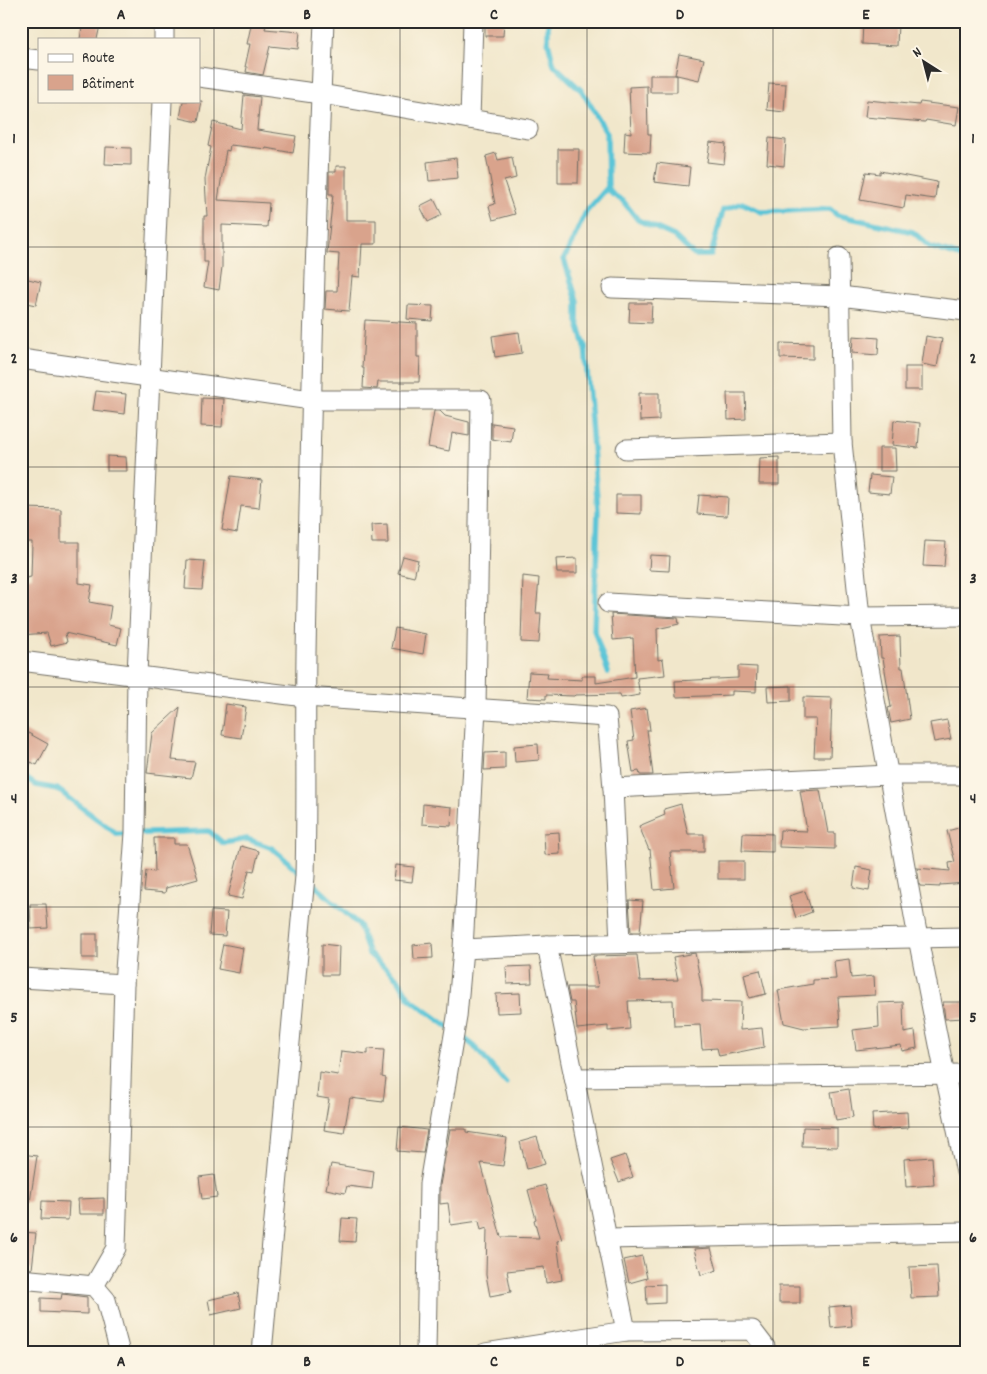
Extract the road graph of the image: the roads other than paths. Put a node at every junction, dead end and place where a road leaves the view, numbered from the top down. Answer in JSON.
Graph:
{"nodes":[{"id":1,"x":164,"y":21,"type":"edge"},
{"id":2,"x":324,"y":21,"type":"edge"},
{"id":3,"x":473,"y":21,"type":"edge"},
{"id":4,"x":164,"y":38,"type":"edge"},
{"id":5,"x":21,"y":58,"type":"edge"},
{"id":6,"x":38,"y":60,"type":"edge"},
{"id":7,"x":200,"y":77,"type":"edge"},
{"id":8,"x":321,"y":94,"type":"junction"},
{"id":9,"x":162,"y":102,"type":"edge"},
{"id":10,"x":470,"y":119,"type":"junction"},
{"id":11,"x":528,"y":129,"type":"dead end"},
{"id":12,"x":839,"y":256,"type":"dead end"},
{"id":13,"x":612,"y":288,"type":"dead end"},
{"id":14,"x":840,"y":296,"type":"junction"},
{"id":15,"x":966,"y":311,"type":"edge"},
{"id":16,"x":21,"y":359,"type":"edge"},
{"id":17,"x":149,"y":376,"type":"junction"},
{"id":18,"x":311,"y":400,"type":"junction"},
{"id":19,"x":842,"y":442,"type":"junction"},
{"id":20,"x":626,"y":449,"type":"dead end"},
{"id":21,"x":608,"y":603,"type":"dead end"},
{"id":22,"x":966,"y":616,"type":"edge"},
{"id":23,"x":860,"y":617,"type":"junction"},
{"id":24,"x":21,"y":661,"type":"edge"},
{"id":25,"x":136,"y":675,"type":"junction"},
{"id":26,"x":305,"y":697,"type":"junction"},
{"id":27,"x":476,"y":708,"type":"junction"},
{"id":28,"x":889,"y":775,"type":"junction"},
{"id":29,"x":966,"y":775,"type":"edge"},
{"id":30,"x":612,"y":788,"type":"junction"},
{"id":31,"x":966,"y":937,"type":"edge"},
{"id":32,"x":918,"y":938,"type":"junction"},
{"id":33,"x":620,"y":943,"type":"junction"},
{"id":34,"x":547,"y":945,"type":"junction"},
{"id":35,"x":462,"y":949,"type":"junction"},
{"id":36,"x":21,"y":978,"type":"edge"},
{"id":37,"x":124,"y":984,"type":"junction"},
{"id":38,"x":966,"y":1074,"type":"edge"},
{"id":39,"x":945,"y":1075,"type":"junction"},
{"id":40,"x":574,"y":1078,"type":"junction"},
{"id":41,"x":966,"y":1172,"type":"edge"},
{"id":42,"x":966,"y":1232,"type":"edge"},
{"id":43,"x":607,"y":1239,"type":"junction"},
{"id":44,"x":21,"y":1279,"type":"edge"},
{"id":45,"x":94,"y":1286,"type":"junction"},
{"id":46,"x":626,"y":1332,"type":"junction"},
{"id":47,"x":585,"y":1345,"type":"edge"},
{"id":48,"x":120,"y":1353,"type":"edge"},
{"id":49,"x":262,"y":1353,"type":"edge"},
{"id":50,"x":426,"y":1353,"type":"edge"},
{"id":51,"x":485,"y":1353,"type":"edge"},
{"id":52,"x":766,"y":1353,"type":"edge"}],
"edges":[{"from":1,"to":4,"type":"street"},
{"from":2,"to":8,"type":"street"},
{"from":3,"to":10,"type":"street"},
{"from":5,"to":6,"type":"street"},
{"from":7,"to":8,"type":"street"},
{"from":8,"to":10,"type":"street"},
{"from":8,"to":18,"type":"street"},
{"from":9,"to":17,"type":"street"},
{"from":10,"to":11,"type":"street"},
{"from":12,"to":14,"type":"street"},
{"from":13,"to":14,"type":"street"},
{"from":14,"to":15,"type":"street"},
{"from":14,"to":19,"type":"street"},
{"from":16,"to":17,"type":"street"},
{"from":17,"to":18,"type":"street"},
{"from":17,"to":25,"type":"street"},
{"from":18,"to":26,"type":"street"},
{"from":18,"to":27,"type":"street"},
{"from":19,"to":20,"type":"street"},
{"from":19,"to":23,"type":"street"},
{"from":21,"to":23,"type":"street"},
{"from":22,"to":23,"type":"street"},
{"from":23,"to":28,"type":"street"},
{"from":24,"to":25,"type":"street"},
{"from":25,"to":26,"type":"street"},
{"from":25,"to":37,"type":"street"},
{"from":26,"to":27,"type":"street"},
{"from":26,"to":49,"type":"street"},
{"from":27,"to":30,"type":"street"},
{"from":27,"to":35,"type":"street"},
{"from":28,"to":29,"type":"street"},
{"from":28,"to":30,"type":"street"},
{"from":28,"to":32,"type":"street"},
{"from":30,"to":33,"type":"street"},
{"from":31,"to":32,"type":"street"},
{"from":32,"to":33,"type":"street"},
{"from":32,"to":39,"type":"street"},
{"from":33,"to":34,"type":"street"},
{"from":34,"to":35,"type":"street"},
{"from":34,"to":40,"type":"street"},
{"from":35,"to":50,"type":"street"},
{"from":36,"to":37,"type":"street"},
{"from":37,"to":45,"type":"street"},
{"from":38,"to":39,"type":"street"},
{"from":39,"to":40,"type":"street"},
{"from":39,"to":41,"type":"street"},
{"from":40,"to":43,"type":"street"},
{"from":42,"to":43,"type":"street"},
{"from":43,"to":46,"type":"street"},
{"from":44,"to":45,"type":"street"},
{"from":45,"to":48,"type":"street"},
{"from":46,"to":47,"type":"street"},
{"from":46,"to":52,"type":"street"},
{"from":47,"to":51,"type":"street"}]}
